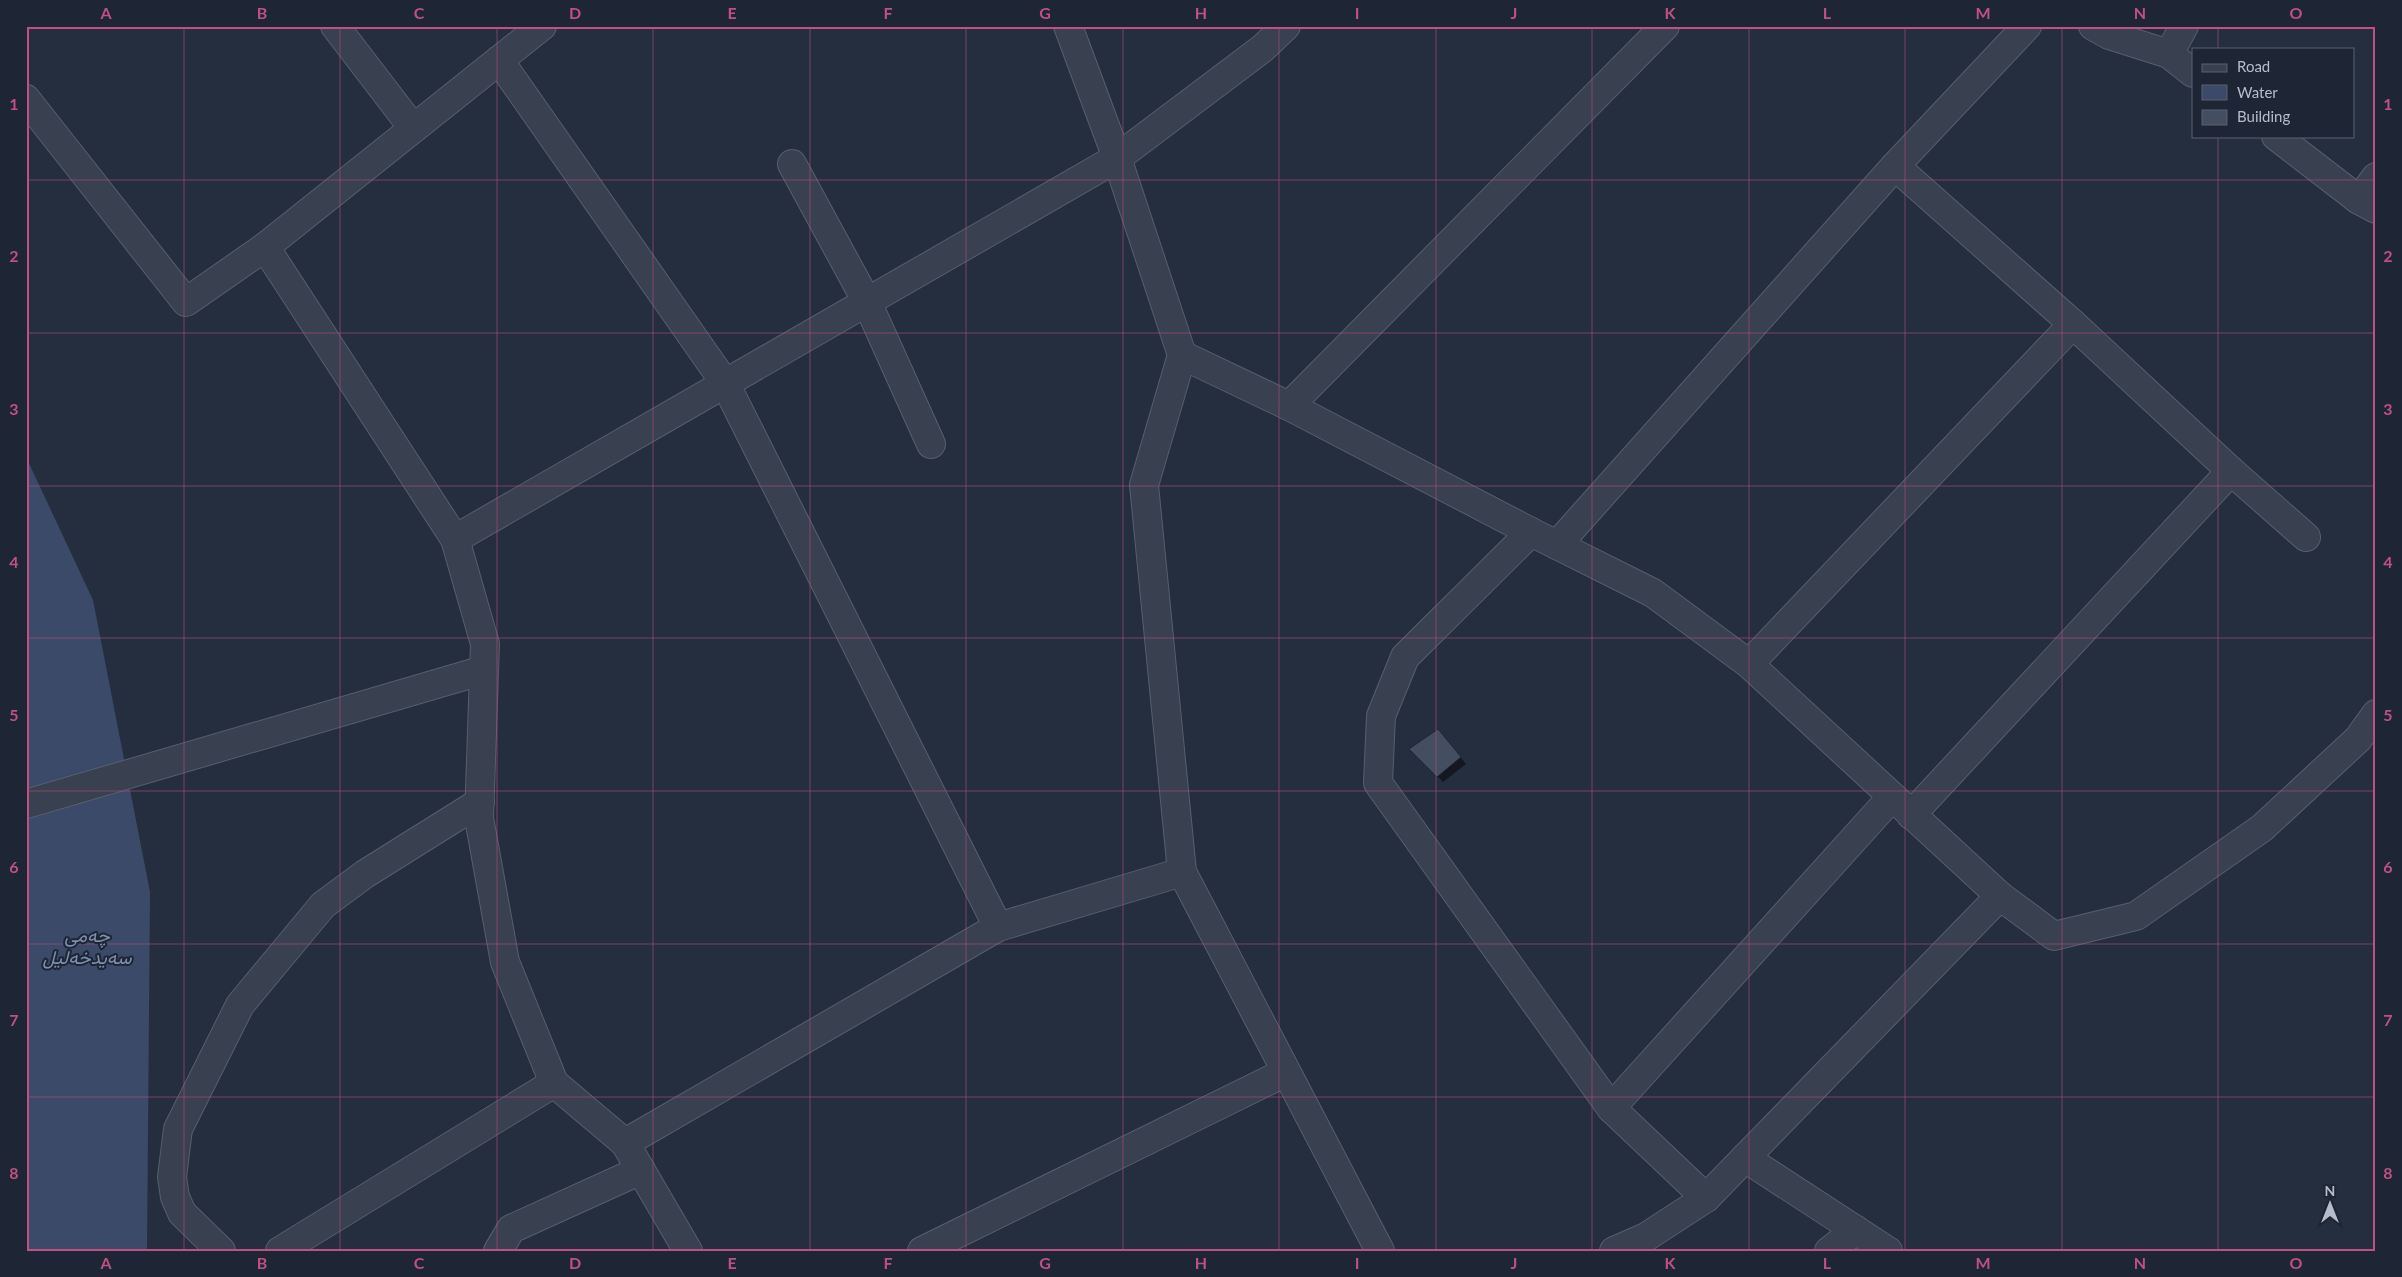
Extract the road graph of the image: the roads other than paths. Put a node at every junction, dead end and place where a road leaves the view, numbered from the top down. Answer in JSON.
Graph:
{"nodes":[{"id":1,"x":335,"y":26,"type":"edge"},
{"id":2,"x":542,"y":26,"type":"edge"},
{"id":3,"x":1068,"y":26,"type":"edge"},
{"id":4,"x":1286,"y":26,"type":"edge"},
{"id":5,"x":1665,"y":26,"type":"edge"},
{"id":6,"x":2027,"y":26,"type":"edge"},
{"id":7,"x":2093,"y":26,"type":"edge"},
{"id":8,"x":2156,"y":26,"type":"edge"},
{"id":9,"x":2184,"y":26,"type":"edge"},
{"id":10,"x":2169,"y":54,"type":"junction"},
{"id":11,"x":499,"y":60,"type":"junction"},
{"id":12,"x":2192,"y":72,"type":"edge"},
{"id":13,"x":26,"y":99,"type":"edge"},
{"id":14,"x":413,"y":128,"type":"junction"},
{"id":15,"x":2279,"y":138,"type":"edge"},
{"id":16,"x":1117,"y":158,"type":"junction"},
{"id":17,"x":792,"y":164,"type":"dead end"},
{"id":18,"x":1894,"y":166,"type":"junction"},
{"id":19,"x":2376,"y":177,"type":"edge"},
{"id":20,"x":2368,"y":205,"type":"edge"},
{"id":21,"x":264,"y":247,"type":"junction"},
{"id":22,"x":866,"y":302,"type":"junction"},
{"id":23,"x":2073,"y":324,"type":"junction"},
{"id":24,"x":1182,"y":355,"type":"junction"},
{"id":25,"x":725,"y":384,"type":"junction"},
{"id":26,"x":1289,"y":406,"type":"junction"},
{"id":27,"x":931,"y":444,"type":"dead end"},
{"id":28,"x":2231,"y":471,"type":"junction"},
{"id":29,"x":1531,"y":532,"type":"junction"},
{"id":30,"x":2306,"y":537,"type":"dead end"},
{"id":31,"x":455,"y":539,"type":"junction"},
{"id":32,"x":1557,"y":545,"type":"junction"},
{"id":33,"x":1749,"y":664,"type":"junction"},
{"id":34,"x":484,"y":670,"type":"junction"},
{"id":35,"x":2376,"y":714,"type":"edge"},
{"id":36,"x":1891,"y":798,"type":"junction"},
{"id":37,"x":480,"y":802,"type":"junction"},
{"id":38,"x":26,"y":804,"type":"edge"},
{"id":39,"x":1911,"y":815,"type":"junction"},
{"id":40,"x":1182,"y":872,"type":"junction"},
{"id":41,"x":2000,"y":896,"type":"junction"},
{"id":42,"x":998,"y":927,"type":"junction"},
{"id":43,"x":1286,"y":1072,"type":"junction"},
{"id":44,"x":554,"y":1083,"type":"junction"},
{"id":45,"x":1611,"y":1108,"type":"junction"},
{"id":46,"x":624,"y":1143,"type":"junction"},
{"id":47,"x":1745,"y":1158,"type":"junction"},
{"id":48,"x":641,"y":1170,"type":"junction"},
{"id":49,"x":1706,"y":1198,"type":"junction"},
{"id":50,"x":1856,"y":1230,"type":"junction"},
{"id":51,"x":220,"y":1251,"type":"edge"},
{"id":52,"x":280,"y":1251,"type":"edge"},
{"id":53,"x":498,"y":1251,"type":"edge"},
{"id":54,"x":688,"y":1251,"type":"edge"},
{"id":55,"x":922,"y":1251,"type":"edge"},
{"id":56,"x":1380,"y":1251,"type":"edge"},
{"id":57,"x":1614,"y":1251,"type":"edge"},
{"id":58,"x":1829,"y":1251,"type":"edge"},
{"id":59,"x":1888,"y":1251,"type":"edge"}],
"edges":[{"from":1,"to":14,"type":"street"},
{"from":2,"to":11,"type":"street"},
{"from":3,"to":16,"type":"street"},
{"from":4,"to":16,"type":"street"},
{"from":5,"to":26,"type":"street"},
{"from":6,"to":18,"type":"street"},
{"from":7,"to":10,"type":"street"},
{"from":8,"to":10,"type":"street"},
{"from":9,"to":10,"type":"street"},
{"from":10,"to":12,"type":"street"},
{"from":11,"to":14,"type":"street"},
{"from":11,"to":25,"type":"street"},
{"from":13,"to":21,"type":"street"},
{"from":14,"to":21,"type":"street"},
{"from":15,"to":20,"type":"street"},
{"from":16,"to":22,"type":"street"},
{"from":16,"to":24,"type":"street"},
{"from":17,"to":22,"type":"street"},
{"from":18,"to":23,"type":"street"},
{"from":18,"to":32,"type":"street"},
{"from":19,"to":20,"type":"street"},
{"from":21,"to":31,"type":"street"},
{"from":22,"to":25,"type":"street"},
{"from":22,"to":27,"type":"street"},
{"from":23,"to":28,"type":"street"},
{"from":23,"to":33,"type":"street"},
{"from":24,"to":26,"type":"street"},
{"from":24,"to":40,"type":"street"},
{"from":25,"to":31,"type":"street"},
{"from":25,"to":42,"type":"street"},
{"from":26,"to":29,"type":"street"},
{"from":28,"to":30,"type":"street"},
{"from":28,"to":39,"type":"street"},
{"from":29,"to":32,"type":"street"},
{"from":29,"to":45,"type":"street"},
{"from":31,"to":34,"type":"street"},
{"from":32,"to":33,"type":"street"},
{"from":33,"to":36,"type":"street"},
{"from":34,"to":37,"type":"street"},
{"from":34,"to":38,"type":"street"},
{"from":35,"to":41,"type":"street"},
{"from":36,"to":39,"type":"street"},
{"from":36,"to":45,"type":"street"},
{"from":37,"to":44,"type":"street"},
{"from":37,"to":51,"type":"street"},
{"from":39,"to":41,"type":"street"},
{"from":40,"to":42,"type":"street"},
{"from":40,"to":43,"type":"street"},
{"from":41,"to":47,"type":"street"},
{"from":42,"to":46,"type":"street"},
{"from":43,"to":55,"type":"street"},
{"from":43,"to":56,"type":"street"},
{"from":44,"to":46,"type":"street"},
{"from":44,"to":52,"type":"street"},
{"from":45,"to":49,"type":"street"},
{"from":46,"to":48,"type":"street"},
{"from":47,"to":49,"type":"street"},
{"from":47,"to":50,"type":"street"},
{"from":48,"to":53,"type":"street"},
{"from":48,"to":54,"type":"street"},
{"from":49,"to":57,"type":"street"},
{"from":50,"to":58,"type":"street"},
{"from":50,"to":59,"type":"street"}]}
